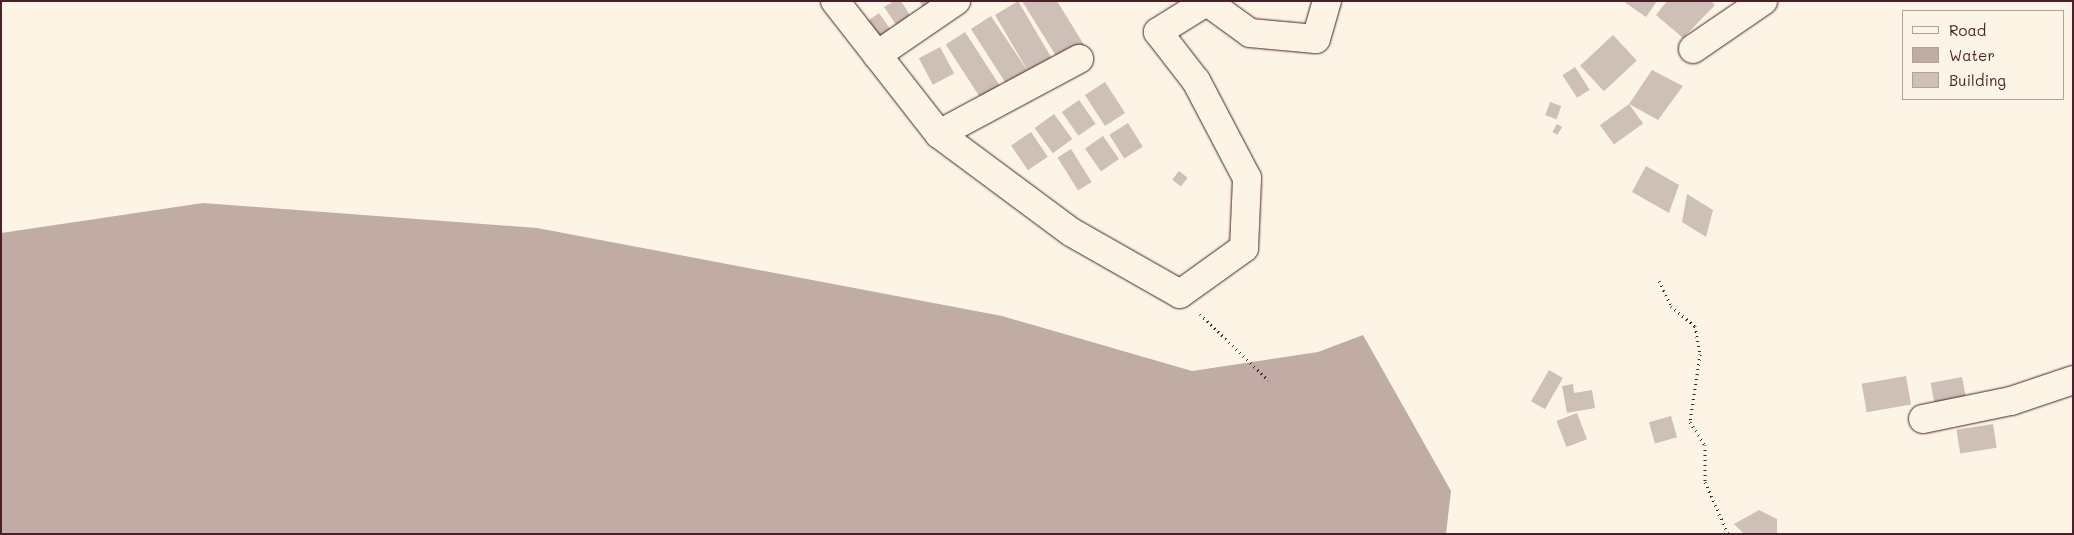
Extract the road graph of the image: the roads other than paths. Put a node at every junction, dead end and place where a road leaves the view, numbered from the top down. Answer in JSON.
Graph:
{"nodes":[{"id":1,"x":835,"y":1,"type":"edge"},
{"id":2,"x":956,"y":1,"type":"edge"},
{"id":3,"x":1327,"y":1,"type":"edge"},
{"id":4,"x":1763,"y":1,"type":"edge"},
{"id":5,"x":1206,"y":2,"type":"edge"},
{"id":6,"x":1693,"y":49,"type":"dead end"},
{"id":7,"x":877,"y":55,"type":"junction"},
{"id":8,"x":1079,"y":59,"type":"dead end"},
{"id":9,"x":939,"y":134,"type":"junction"},
{"id":10,"x":2073,"y":380,"type":"edge"},
{"id":11,"x":1923,"y":419,"type":"dead end"}],
"edges":[{"from":1,"to":7,"type":"street"},
{"from":2,"to":7,"type":"street"},
{"from":3,"to":5,"type":"street"},
{"from":4,"to":6,"type":"street"},
{"from":5,"to":9,"type":"street"},
{"from":7,"to":9,"type":"street"},
{"from":8,"to":9,"type":"street"},
{"from":10,"to":11,"type":"street"}]}
